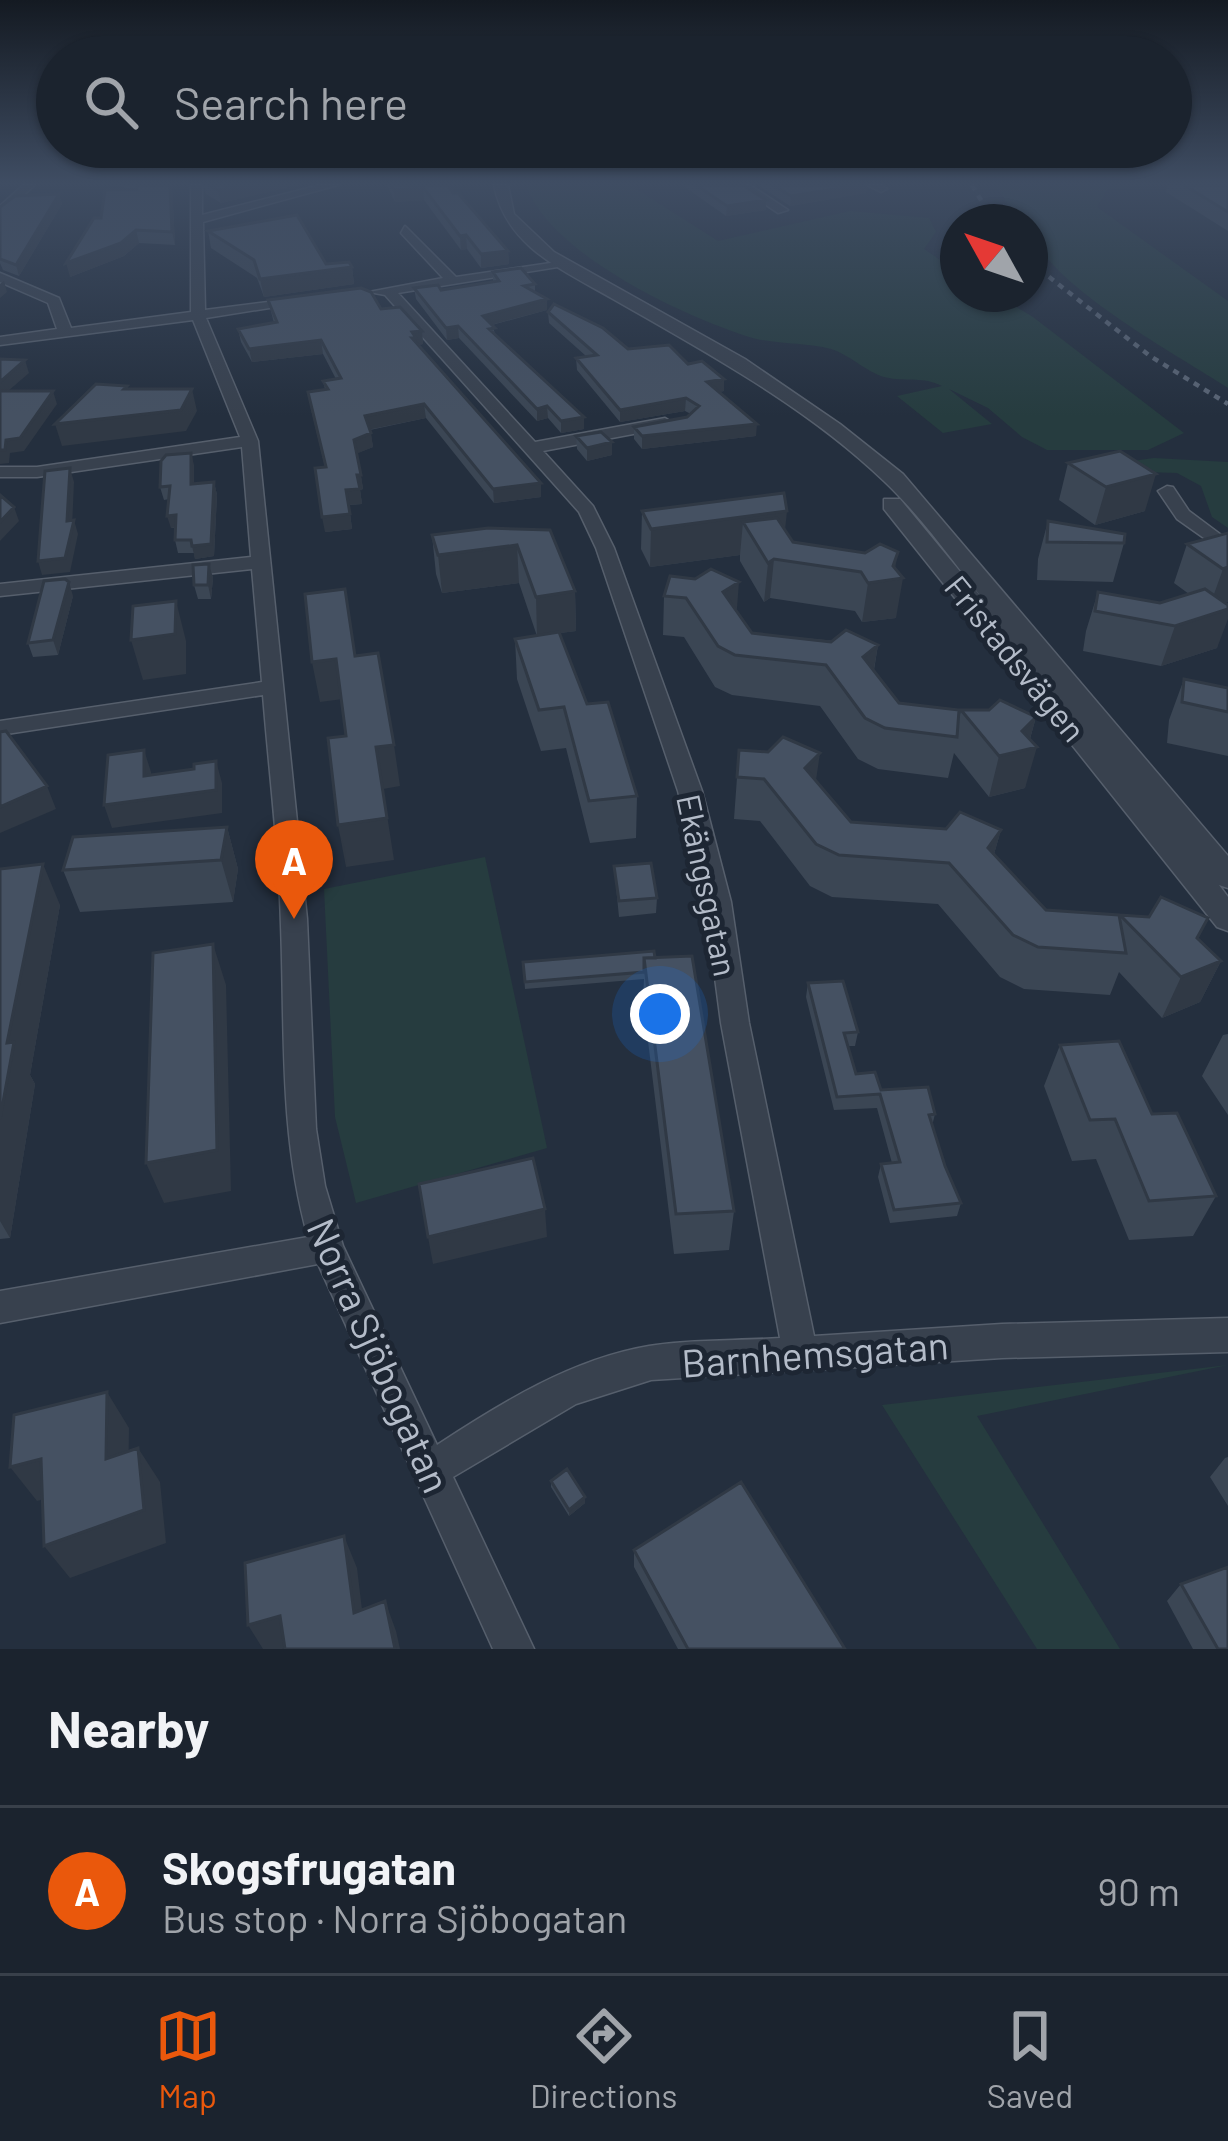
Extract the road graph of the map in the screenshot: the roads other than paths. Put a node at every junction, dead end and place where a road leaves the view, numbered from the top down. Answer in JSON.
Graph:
{"nodes":[{"id":1,"x":197,"y":262,"type":"edge"},
{"id":2,"x":436,"y":262,"type":"edge"},
{"id":3,"x":559,"y":262,"type":"edge"},
{"id":4,"x":564,"y":266,"type":"junction"},
{"id":5,"x":0,"y":277,"type":"edge"},
{"id":6,"x":453,"y":280,"type":"junction"},
{"id":7,"x":317,"y":299,"type":"edge"},
{"id":8,"x":198,"y":315,"type":"junction"},
{"id":9,"x":65,"y":331,"type":"junction"},
{"id":10,"x":0,"y":341,"type":"edge"},
{"id":11,"x":796,"y":404,"type":"junction"},
{"id":12,"x":686,"y":420,"type":"edge"},
{"id":13,"x":250,"y":441,"type":"junction"},
{"id":14,"x":531,"y":448,"type":"junction"},
{"id":15,"x":0,"y":472,"type":"edge"},
{"id":16,"x":1167,"y":491,"type":"dead end"},
{"id":17,"x":1228,"y":549,"type":"edge"},
{"id":18,"x":262,"y":562,"type":"junction"},
{"id":19,"x":0,"y":590,"type":"edge"},
{"id":20,"x":273,"y":687,"type":"junction"},
{"id":21,"x":0,"y":728,"type":"edge"},
{"id":22,"x":1228,"y":877,"type":"edge"},
{"id":23,"x":1228,"y":919,"type":"edge"},
{"id":24,"x":327,"y":1248,"type":"junction"},
{"id":25,"x":0,"y":1307,"type":"edge"},
{"id":26,"x":1228,"y":1335,"type":"edge"},
{"id":27,"x":800,"y":1353,"type":"junction"},
{"id":28,"x":430,"y":1471,"type":"junction"},
{"id":29,"x":514,"y":1649,"type":"edge"}],
"edges":[{"from":1,"to":8,"type":"street","name":"Norra Sjöbogatan"},
{"from":2,"to":6,"type":"street"},
{"from":3,"to":4,"type":"street","name":"Fristadsvägen"},
{"from":4,"to":6,"type":"street"},
{"from":4,"to":11,"type":"street","name":"Fristadsvägen"},
{"from":5,"to":9,"type":"street"},
{"from":6,"to":14,"type":"street","name":"Ekängsgatan"},
{"from":7,"to":8,"type":"street"},
{"from":8,"to":9,"type":"street"},
{"from":8,"to":13,"type":"street","name":"Norra Sjöbogatan"},
{"from":9,"to":10,"type":"street"},
{"from":11,"to":22,"type":"street","name":"Fristadsvägen"},
{"from":11,"to":23,"type":"street","name":"Fristadsvägen"},
{"from":12,"to":14,"type":"street"},
{"from":13,"to":15,"type":"street"},
{"from":13,"to":18,"type":"street","name":"Norra Sjöbogatan"},
{"from":14,"to":27,"type":"street","name":"Ekängsgatan"},
{"from":16,"to":17,"type":"street"},
{"from":18,"to":19,"type":"street"},
{"from":18,"to":20,"type":"street","name":"Norra Sjöbogatan"},
{"from":20,"to":21,"type":"street"},
{"from":20,"to":24,"type":"street","name":"Norra Sjöbogatan"},
{"from":24,"to":25,"type":"street"},
{"from":24,"to":28,"type":"street","name":"Norra Sjöbogatan"},
{"from":26,"to":27,"type":"street","name":"Barnhemsgatan"},
{"from":27,"to":28,"type":"street","name":"Barnhemsgatan"},
{"from":28,"to":29,"type":"street","name":"Norra Sjöbogatan"}]}
